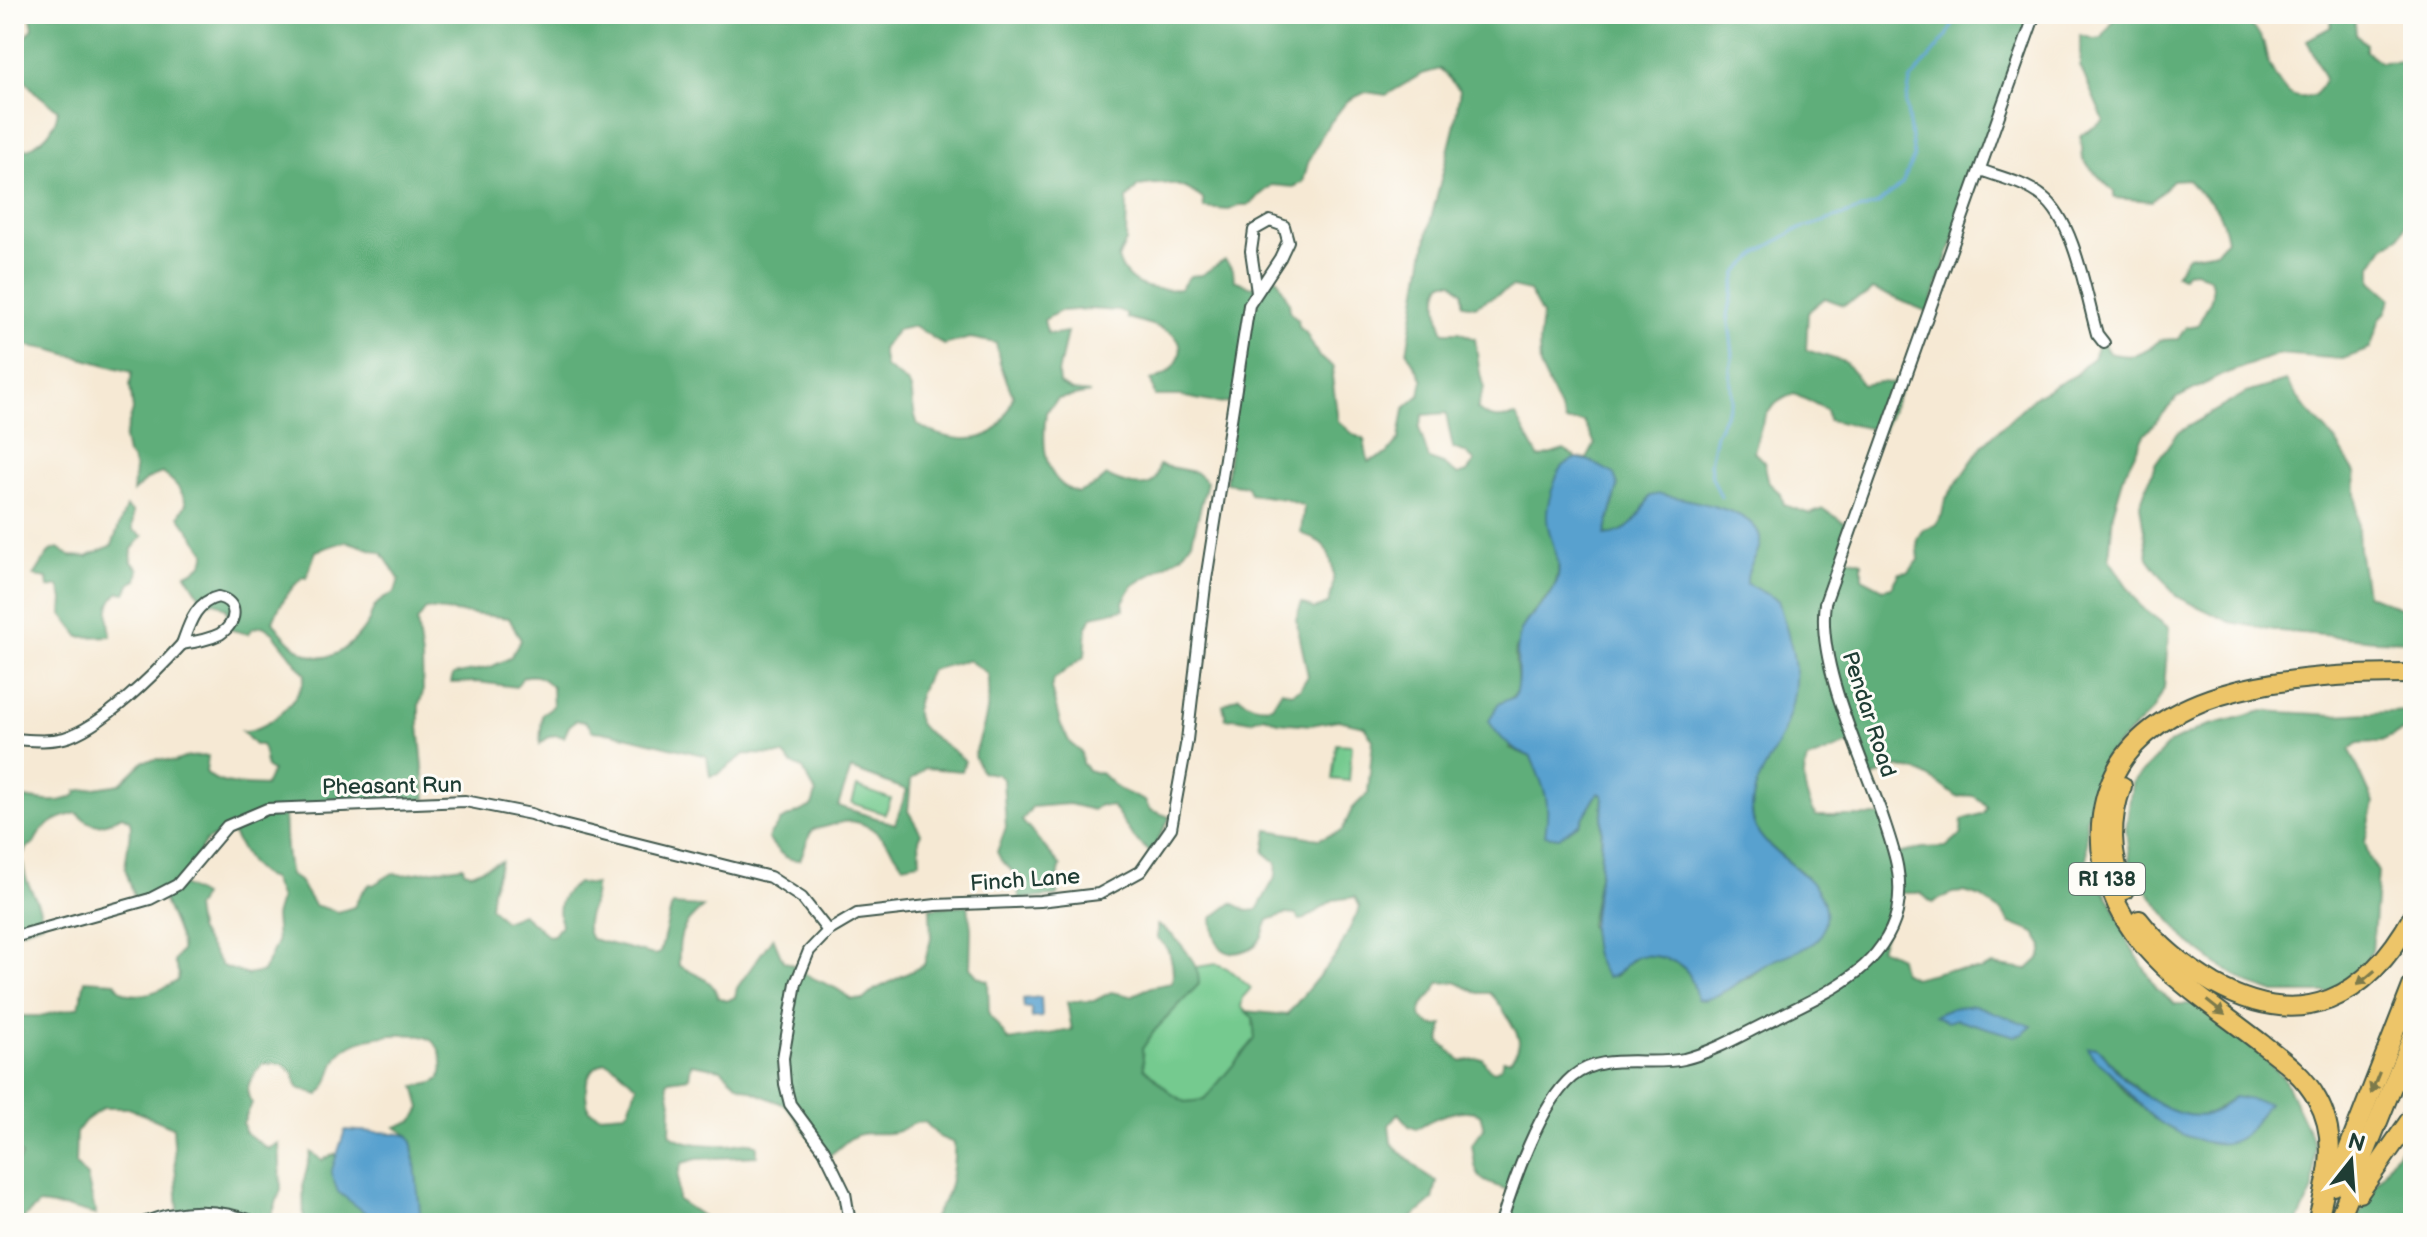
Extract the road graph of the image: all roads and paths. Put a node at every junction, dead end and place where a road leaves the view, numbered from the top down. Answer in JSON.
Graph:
{"nodes":[{"id":1,"x":2035,"y":14,"type":"edge"},
{"id":2,"x":1980,"y":170,"type":"junction"},
{"id":3,"x":1257,"y":292,"type":"junction"},
{"id":4,"x":2104,"y":343,"type":"dead end"},
{"id":5,"x":182,"y":644,"type":"junction"},
{"id":6,"x":2413,"y":674,"type":"edge"},
{"id":7,"x":2413,"y":684,"type":"edge"},
{"id":8,"x":14,"y":739,"type":"edge"},
{"id":9,"x":2413,"y":916,"type":"edge"},
{"id":10,"x":828,"y":931,"type":"junction"},
{"id":11,"x":14,"y":937,"type":"edge"},
{"id":12,"x":2413,"y":984,"type":"edge"},
{"id":13,"x":2413,"y":1035,"type":"edge"},
{"id":14,"x":2413,"y":1116,"type":"edge"},
{"id":15,"x":143,"y":1223,"type":"edge"},
{"id":16,"x":259,"y":1223,"type":"edge"},
{"id":17,"x":850,"y":1223,"type":"edge"},
{"id":18,"x":1501,"y":1223,"type":"edge"},
{"id":19,"x":2318,"y":1223,"type":"edge"},
{"id":20,"x":2339,"y":1223,"type":"edge"}],
"edges":[{"from":1,"to":2,"type":"street","name":"Pendar Road"},
{"from":2,"to":4,"type":"street"},
{"from":2,"to":18,"type":"street","name":"Pendar Road"},
{"from":3,"to":3,"type":"street","name":"Finch Lane"},
{"from":3,"to":10,"type":"street","name":"Finch Lane"},
{"from":5,"to":5,"type":"street"},
{"from":5,"to":8,"type":"street"},
{"from":6,"to":19,"type":"highway","number":"RI 138","one_way":true},
{"from":9,"to":7,"type":"highway","one_way":true},
{"from":10,"to":11,"type":"street","name":"Pheasant Run"},
{"from":10,"to":17,"type":"street","name":"Finch Lane"},
{"from":12,"to":19,"type":"highway","one_way":true},
{"from":13,"to":20,"type":"highway"},
{"from":14,"to":20,"type":"highway"},
{"from":15,"to":16,"type":"street"}]}
